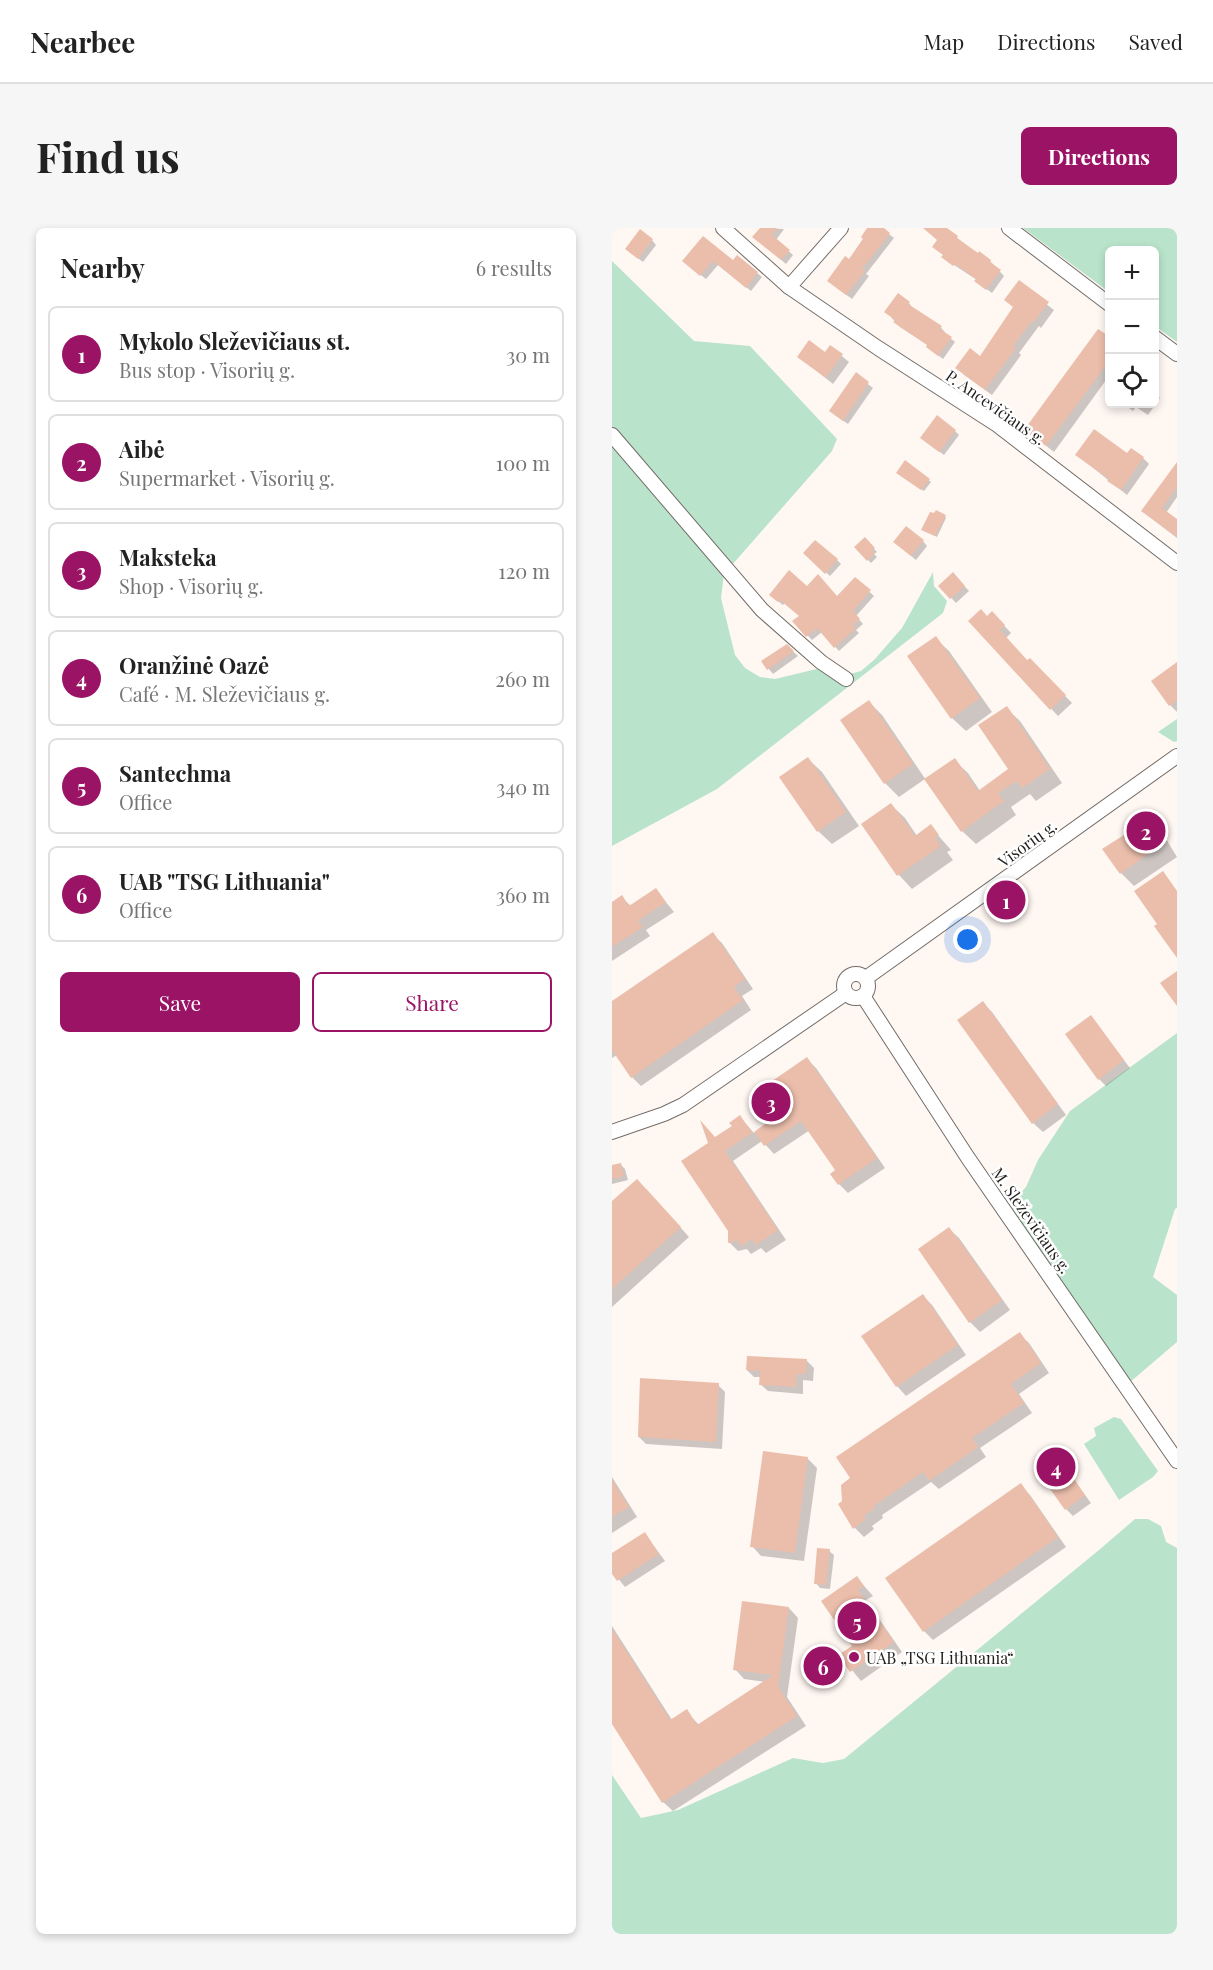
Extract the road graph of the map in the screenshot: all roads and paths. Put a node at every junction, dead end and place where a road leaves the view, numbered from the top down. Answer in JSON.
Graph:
{"nodes":[{"id":1,"x":723,"y":228,"type":"edge"},
{"id":2,"x":841,"y":228,"type":"edge"},
{"id":3,"x":1009,"y":228,"type":"edge"},
{"id":4,"x":789,"y":287,"type":"junction"},
{"id":5,"x":1105,"y":300,"type":"edge"},
{"id":6,"x":1159,"y":340,"type":"edge"},
{"id":7,"x":1177,"y":354,"type":"edge"},
{"id":8,"x":612,"y":435,"type":"edge"},
{"id":9,"x":1177,"y":563,"type":"edge"},
{"id":10,"x":846,"y":679,"type":"dead end"},
{"id":11,"x":1177,"y":756,"type":"edge"},
{"id":12,"x":866,"y":978,"type":"junction"},
{"id":13,"x":846,"y":993,"type":"junction"},
{"id":14,"x":862,"y":996,"type":"junction"},
{"id":15,"x":612,"y":1132,"type":"edge"},
{"id":16,"x":1177,"y":1461,"type":"edge"}],
"edges":[{"from":1,"to":4,"type":"street","name":"P. Ancevičiaus g."},
{"from":2,"to":4,"type":"street"},
{"from":3,"to":5,"type":"street"},
{"from":4,"to":9,"type":"street","name":"P. Ancevičiaus g."},
{"from":6,"to":7,"type":"street"},
{"from":8,"to":10,"type":"street"},
{"from":11,"to":12,"type":"street","name":"Visorių g."},
{"from":12,"to":13,"type":"street"},
{"from":12,"to":14,"type":"street"},
{"from":13,"to":14,"type":"street"},
{"from":13,"to":15,"type":"street"},
{"from":14,"to":16,"type":"street","name":"M. Sleževičiaus g."}]}
